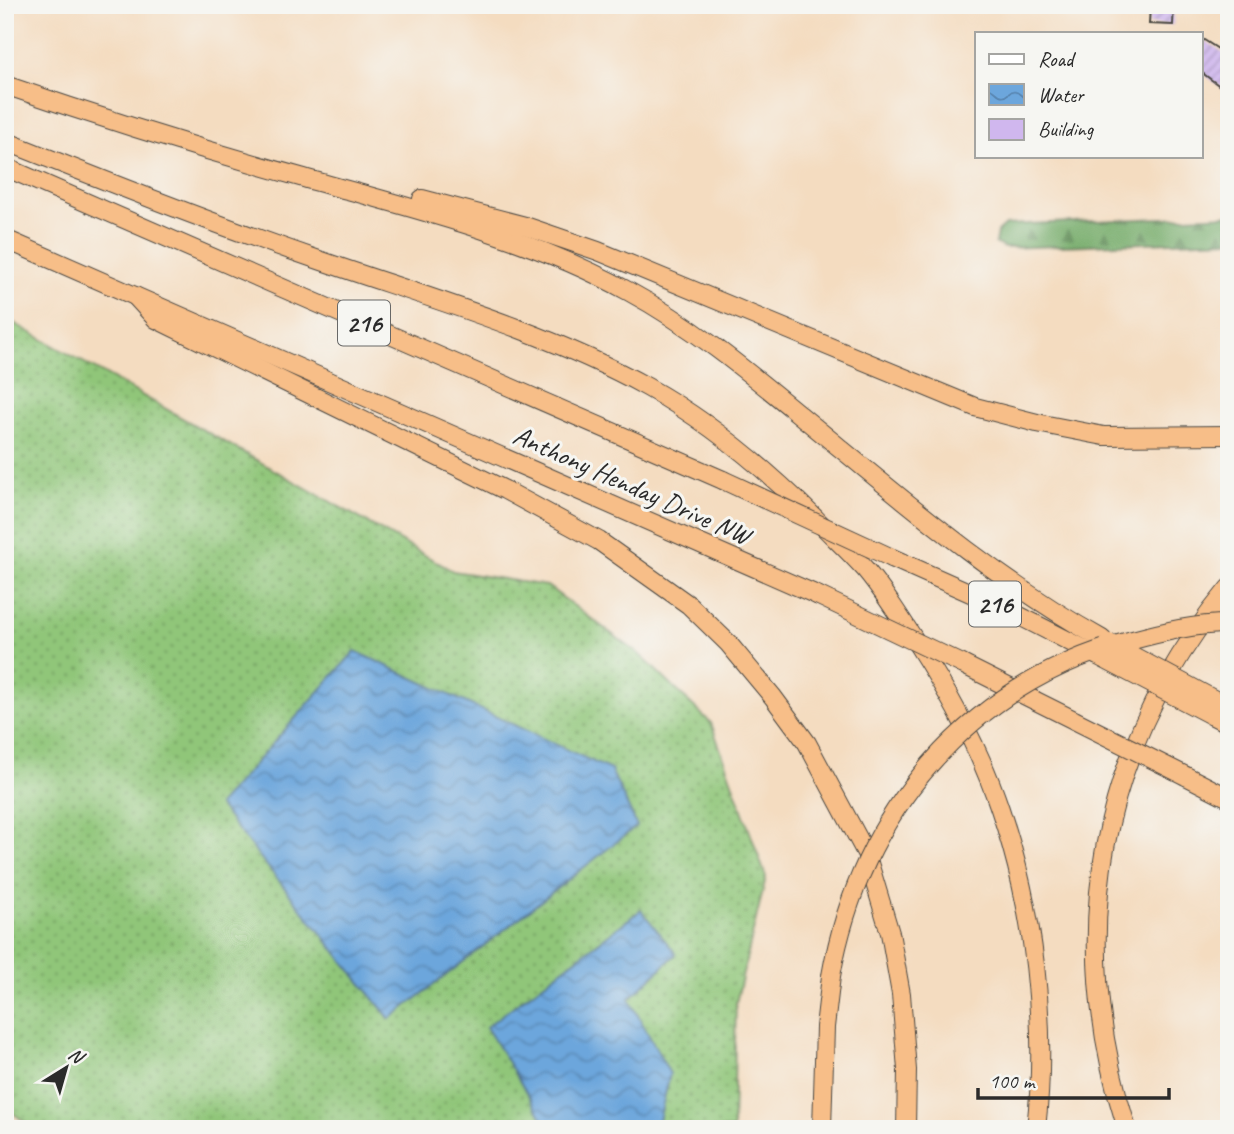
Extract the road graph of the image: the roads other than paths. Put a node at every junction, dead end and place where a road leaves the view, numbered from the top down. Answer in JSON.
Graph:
{"nodes":[{"id":1,"x":5,"y":85,"type":"edge"},
{"id":2,"x":160,"y":135,"type":"junction"},
{"id":3,"x":5,"y":141,"type":"edge"},
{"id":4,"x":5,"y":167,"type":"edge"},
{"id":5,"x":5,"y":239,"type":"edge"},
{"id":6,"x":135,"y":296,"type":"junction"},
{"id":7,"x":1229,"y":435,"type":"edge"},
{"id":8,"x":1229,"y":588,"type":"edge"},
{"id":9,"x":1229,"y":624,"type":"edge"},
{"id":10,"x":1099,"y":647,"type":"junction"},
{"id":11,"x":1219,"y":708,"type":"edge"},
{"id":12,"x":1229,"y":724,"type":"edge"},
{"id":13,"x":1229,"y":798,"type":"edge"},
{"id":14,"x":822,"y":1129,"type":"edge"},
{"id":15,"x":906,"y":1129,"type":"edge"},
{"id":16,"x":1036,"y":1129,"type":"edge"},
{"id":17,"x":1127,"y":1129,"type":"edge"}],
"edges":[{"from":1,"to":2,"type":"highway"},
{"from":2,"to":7,"type":"highway"},
{"from":2,"to":10,"type":"highway"},
{"from":3,"to":16,"type":"highway"},
{"from":4,"to":10,"type":"highway","name":"Anthony Henday Drive NW","number":"216","bridge":true},
{"from":5,"to":6,"type":"highway","name":"Anthony Henday Drive NW","number":"216"},
{"from":6,"to":13,"type":"highway","name":"Anthony Henday Drive NW","number":"216","bridge":true},
{"from":6,"to":15,"type":"highway"},
{"from":8,"to":17,"type":"highway"},
{"from":9,"to":14,"type":"highway","bridge":true},
{"from":10,"to":11,"type":"highway","name":"Anthony Henday Drive NW","number":"216","bridge":true},
{"from":11,"to":12,"type":"highway","name":"Anthony Henday Drive NW","number":"216"}]}
